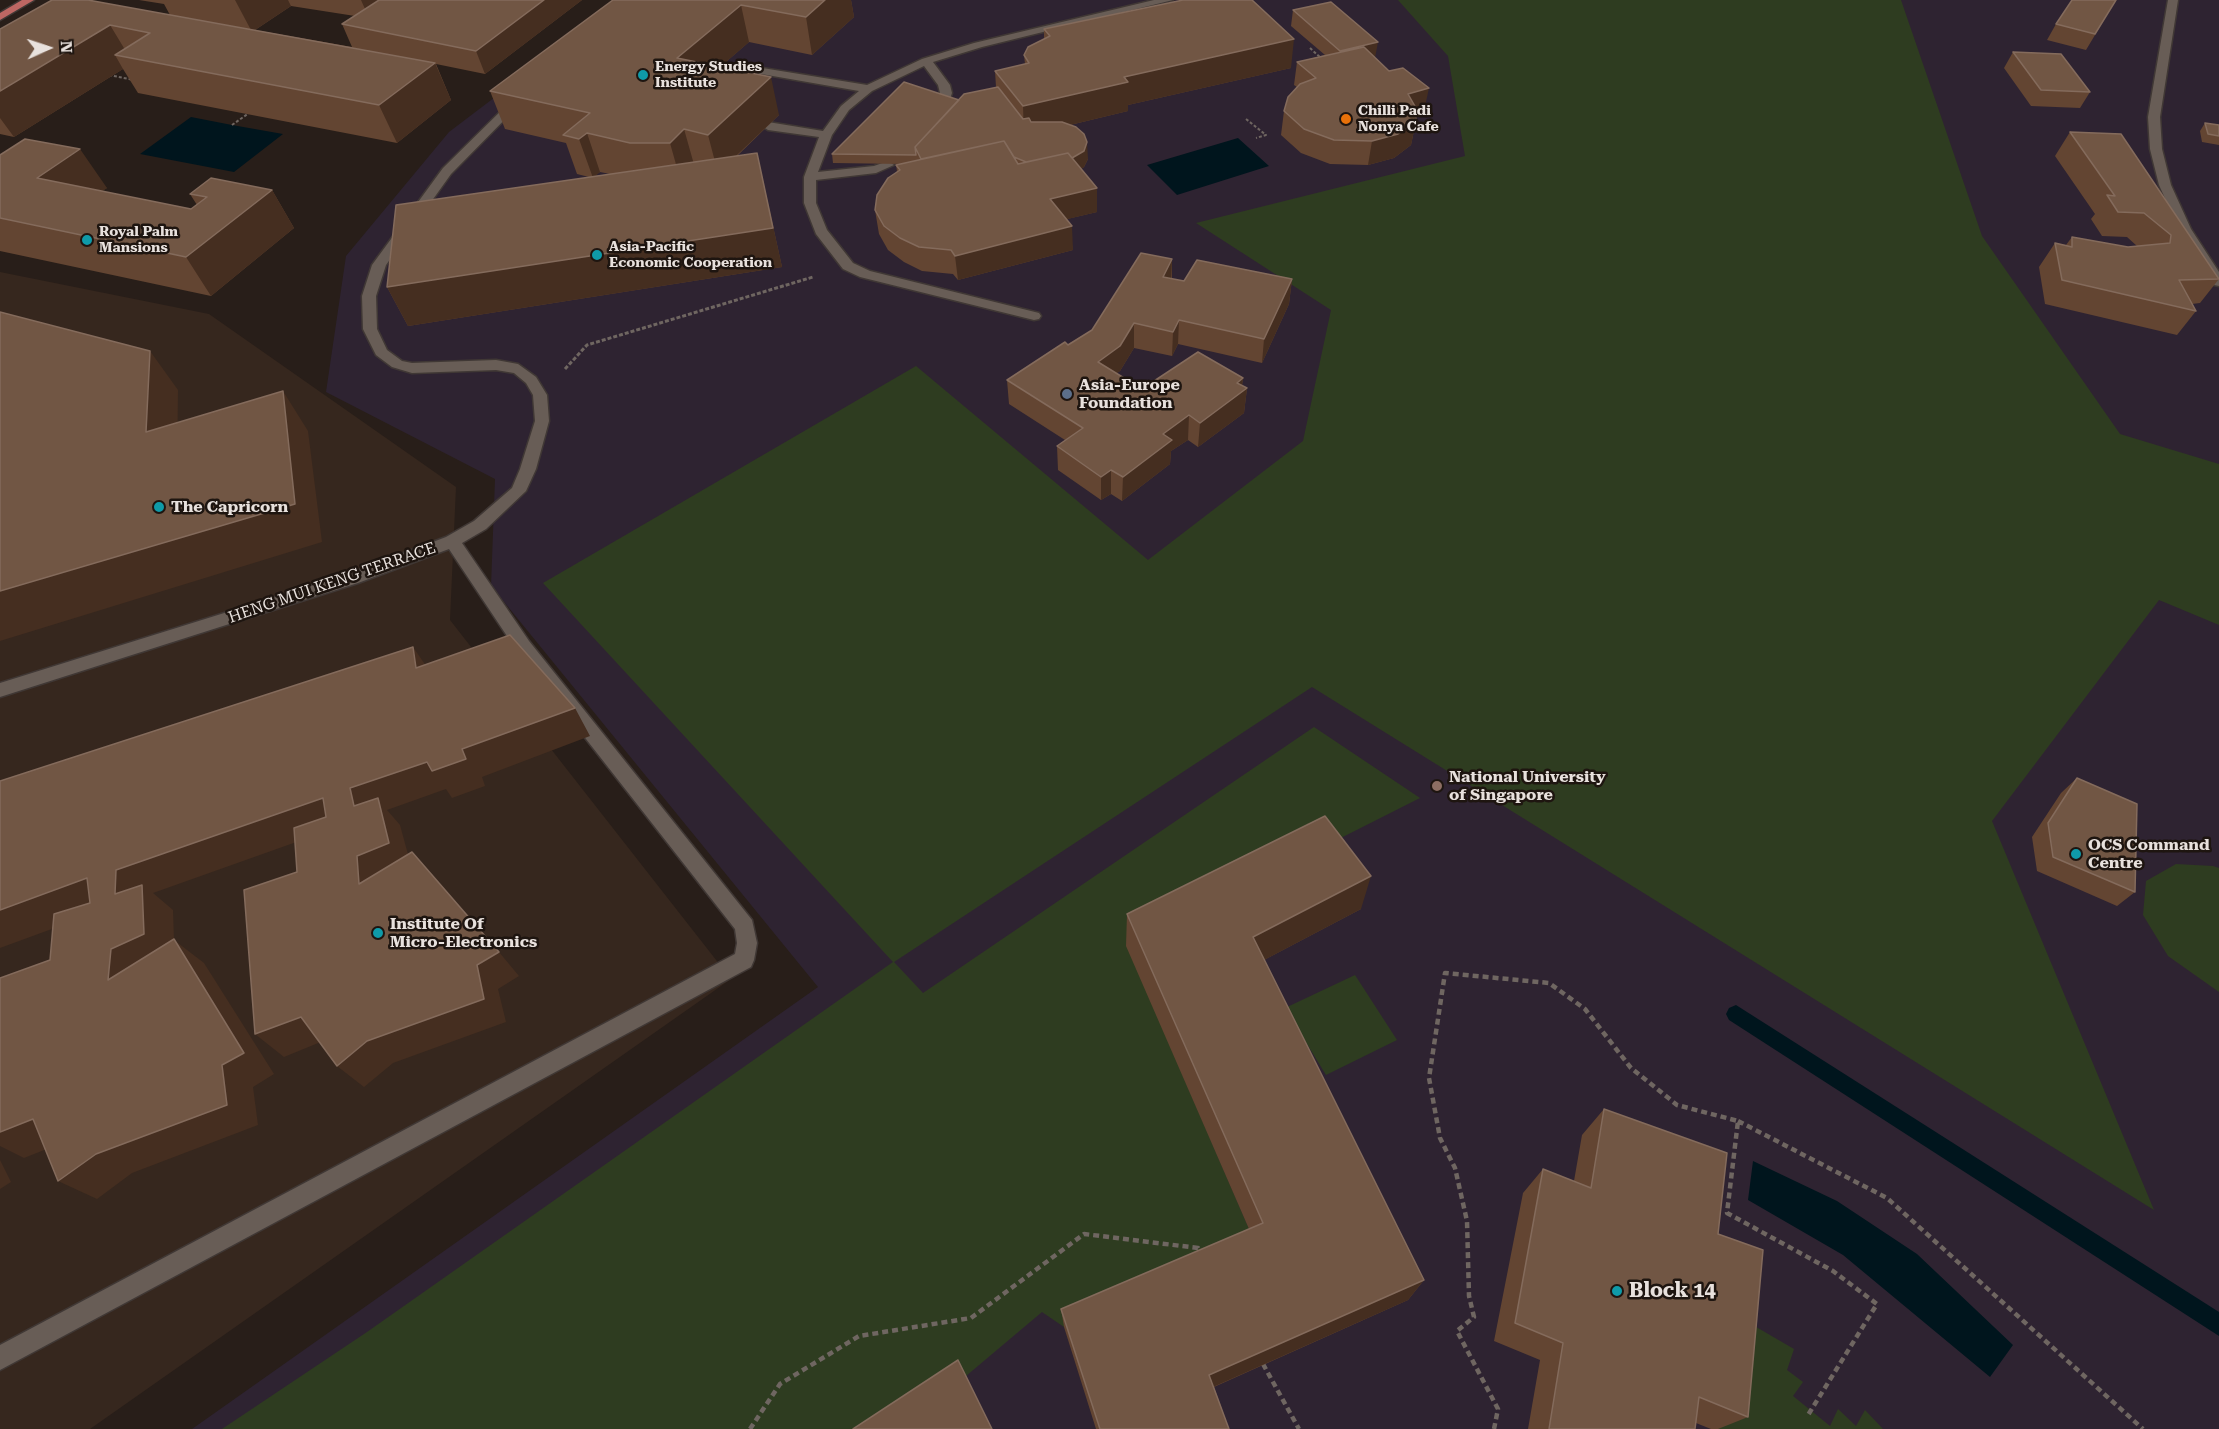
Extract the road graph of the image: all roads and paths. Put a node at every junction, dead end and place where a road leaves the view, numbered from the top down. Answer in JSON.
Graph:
{"nodes":[{"id":1,"x":29,"y":0,"type":"edge"},
{"id":2,"x":1168,"y":0,"type":"edge"},
{"id":3,"x":2174,"y":0,"type":"edge"},
{"id":4,"x":0,"y":16,"type":"edge"},
{"id":5,"x":1310,"y":48,"type":"edge"},
{"id":6,"x":926,"y":61,"type":"junction"},
{"id":7,"x":1324,"y":62,"type":"edge"},
{"id":8,"x":103,"y":74,"type":"edge"},
{"id":9,"x":137,"y":81,"type":"edge"},
{"id":10,"x":868,"y":89,"type":"junction"},
{"id":11,"x":697,"y":91,"type":"edge"},
{"id":12,"x":526,"y":94,"type":"edge"},
{"id":13,"x":944,"y":103,"type":"edge"},
{"id":14,"x":255,"y":109,"type":"edge"},
{"id":15,"x":1246,"y":119,"type":"dead end"},
{"id":16,"x":232,"y":125,"type":"edge"},
{"id":17,"x":768,"y":126,"type":"dead end"},
{"id":18,"x":826,"y":135,"type":"junction"},
{"id":19,"x":1256,"y":138,"type":"dead end"},
{"id":20,"x":888,"y":165,"type":"edge"},
{"id":21,"x":810,"y":177,"type":"junction"},
{"id":22,"x":848,"y":266,"type":"junction"},
{"id":23,"x":2219,"y":282,"type":"edge"},
{"id":24,"x":1035,"y":316,"type":"dead end"},
{"id":25,"x":540,"y":396,"type":"junction"},
{"id":26,"x":452,"y":542,"type":"junction"},
{"id":27,"x":0,"y":690,"type":"edge"},
{"id":28,"x":1738,"y":1121,"type":"junction"},
{"id":29,"x":1203,"y":1257,"type":"edge"},
{"id":30,"x":0,"y":1358,"type":"edge"},
{"id":31,"x":1263,"y":1364,"type":"edge"},
{"id":32,"x":1808,"y":1415,"type":"dead end"},
{"id":33,"x":750,"y":1429,"type":"edge"},
{"id":34,"x":1299,"y":1429,"type":"edge"},
{"id":35,"x":1494,"y":1429,"type":"edge"},
{"id":36,"x":2144,"y":1429,"type":"edge"}],
"edges":[{"from":1,"to":4,"type":"main road"},
{"from":2,"to":6,"type":"street"},
{"from":3,"to":23,"type":"street"},
{"from":5,"to":7,"type":"path"},
{"from":6,"to":10,"type":"street"},
{"from":6,"to":13,"type":"street"},
{"from":8,"to":9,"type":"path"},
{"from":10,"to":11,"type":"street"},
{"from":10,"to":18,"type":"street"},
{"from":12,"to":25,"type":"street"},
{"from":14,"to":16,"type":"path"},
{"from":15,"to":19,"type":"path"},
{"from":17,"to":18,"type":"street"},
{"from":18,"to":21,"type":"street"},
{"from":20,"to":21,"type":"street"},
{"from":21,"to":22,"type":"street"},
{"from":22,"to":24,"type":"street"},
{"from":22,"to":25,"type":"path"},
{"from":25,"to":26,"type":"street","name":"HENG MUI KENG TERRACE"},
{"from":26,"to":27,"type":"street","name":"HENG MUI KENG TERRACE"},
{"from":26,"to":30,"type":"street"},
{"from":28,"to":32,"type":"path"},
{"from":28,"to":35,"type":"path"},
{"from":28,"to":36,"type":"path"},
{"from":29,"to":33,"type":"path"},
{"from":31,"to":34,"type":"path"}]}
